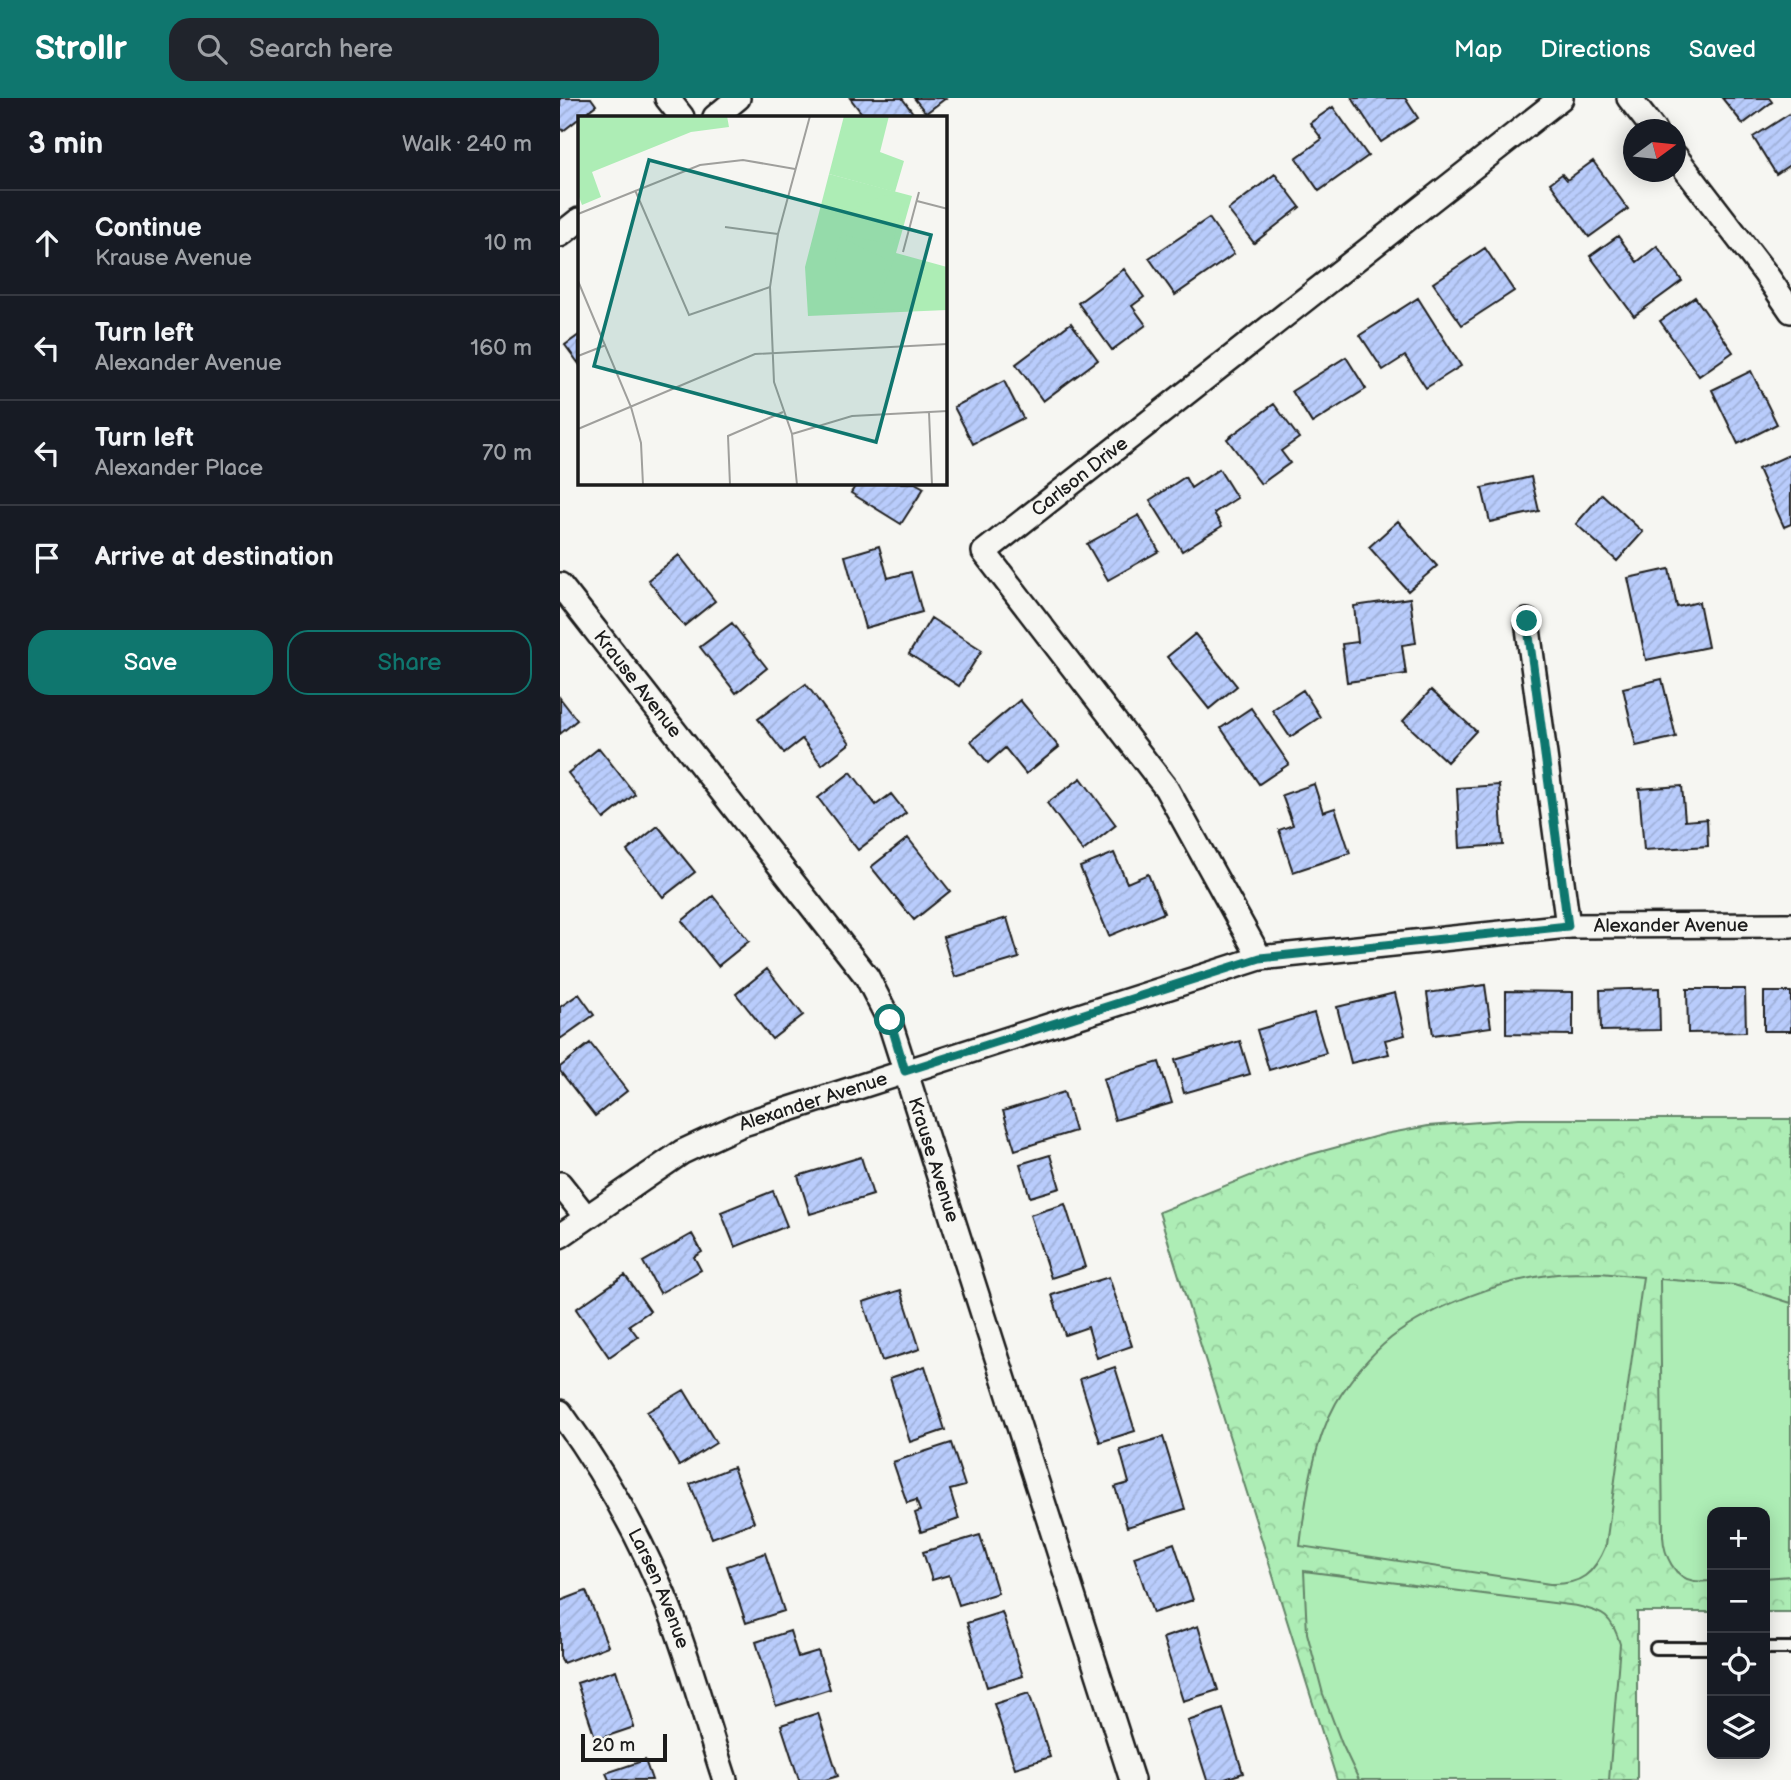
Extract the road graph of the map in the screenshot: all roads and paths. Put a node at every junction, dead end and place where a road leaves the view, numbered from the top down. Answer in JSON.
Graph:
{"nodes":[{"id":1,"x":667,"y":98,"type":"edge"},
{"id":2,"x":738,"y":98,"type":"edge"},
{"id":3,"x":1562,"y":98,"type":"edge"},
{"id":4,"x":1629,"y":98,"type":"edge"},
{"id":5,"x":681,"y":116,"type":"edge"},
{"id":6,"x":716,"y":116,"type":"edge"},
{"id":7,"x":1645,"y":119,"type":"edge"},
{"id":8,"x":1686,"y":172,"type":"edge"},
{"id":9,"x":578,"y":221,"type":"edge"},
{"id":10,"x":560,"y":235,"type":"edge"},
{"id":11,"x":1791,"y":311,"type":"edge"},
{"id":12,"x":560,"y":584,"type":"edge"},
{"id":13,"x":1527,"y":621,"type":"dead end"},
{"id":14,"x":1791,"y":925,"type":"edge"},
{"id":15,"x":1568,"y":926,"type":"junction"},
{"id":16,"x":1260,"y":958,"type":"junction"},
{"id":17,"x":905,"y":1071,"type":"junction"},
{"id":18,"x":560,"y":1184,"type":"edge"},
{"id":19,"x":586,"y":1217,"type":"junction"},
{"id":20,"x":560,"y":1236,"type":"edge"},
{"id":21,"x":560,"y":1412,"type":"edge"},
{"id":22,"x":1656,"y":1648,"type":"dead end"},
{"id":23,"x":1707,"y":1648,"type":"edge"},
{"id":24,"x":1770,"y":1648,"type":"edge"},
{"id":25,"x":1791,"y":1648,"type":"edge"},
{"id":26,"x":725,"y":1780,"type":"edge"},
{"id":27,"x":1132,"y":1780,"type":"edge"}],
"edges":[{"from":1,"to":5,"type":"street"},
{"from":2,"to":6,"type":"street"},
{"from":3,"to":16,"type":"street","name":"Carlson Drive"},
{"from":4,"to":7,"type":"street"},
{"from":8,"to":11,"type":"street"},
{"from":9,"to":10,"type":"street"},
{"from":12,"to":17,"type":"street","name":"Krause Avenue"},
{"from":13,"to":15,"type":"street"},
{"from":14,"to":15,"type":"street","name":"Alexander Avenue"},
{"from":15,"to":16,"type":"street","name":"Alexander Avenue"},
{"from":16,"to":17,"type":"street","name":"Alexander Avenue"},
{"from":17,"to":19,"type":"street","name":"Alexander Avenue"},
{"from":17,"to":27,"type":"street","name":"Krause Avenue"},
{"from":18,"to":19,"type":"street"},
{"from":19,"to":20,"type":"street","name":"Alexander Avenue"},
{"from":21,"to":26,"type":"street","name":"Larsen Avenue"},
{"from":22,"to":23,"type":"lane"},
{"from":24,"to":25,"type":"lane"}]}
